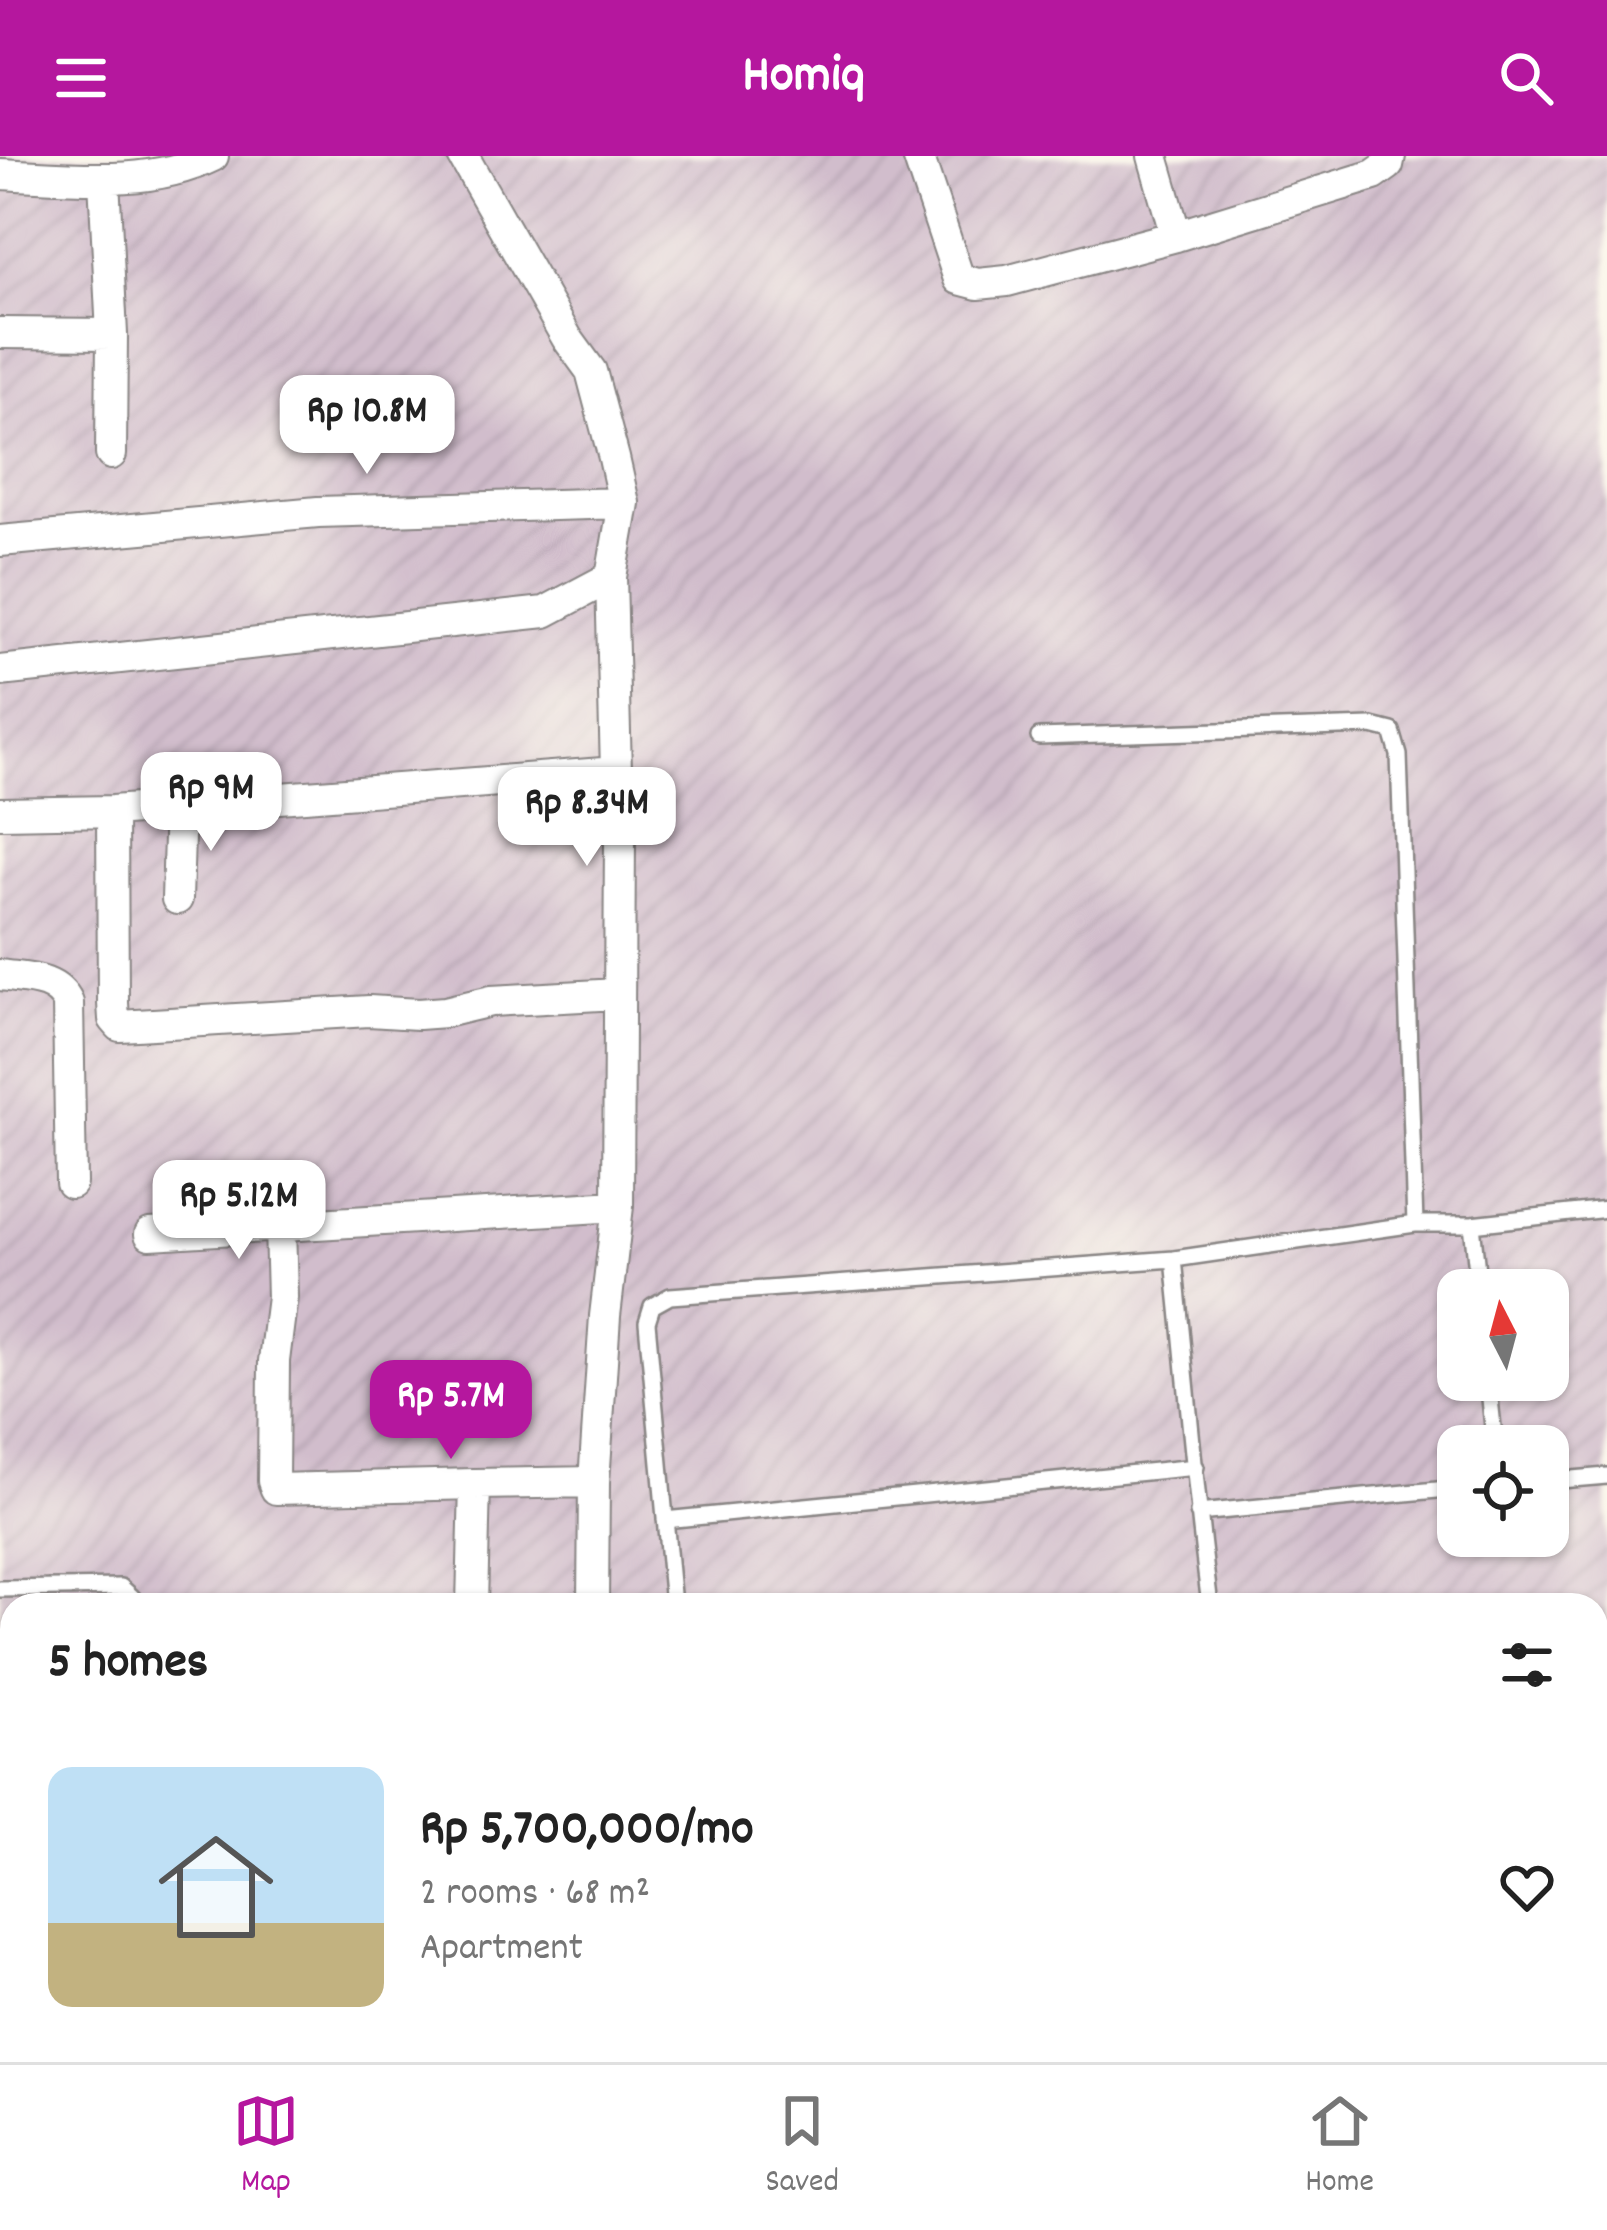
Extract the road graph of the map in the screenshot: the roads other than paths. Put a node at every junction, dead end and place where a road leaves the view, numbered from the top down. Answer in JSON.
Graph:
{"nodes":[{"id":1,"x":213,"y":156,"type":"edge"},
{"id":2,"x":463,"y":156,"type":"edge"},
{"id":3,"x":919,"y":156,"type":"edge"},
{"id":4,"x":1153,"y":156,"type":"edge"},
{"id":5,"x":1390,"y":156,"type":"edge"},
{"id":6,"x":0,"y":174,"type":"edge"},
{"id":7,"x":104,"y":179,"type":"junction"},
{"id":8,"x":1176,"y":236,"type":"junction"},
{"id":9,"x":0,"y":333,"type":"edge"},
{"id":10,"x":112,"y":334,"type":"junction"},
{"id":11,"x":111,"y":454,"type":"dead end"},
{"id":12,"x":624,"y":503,"type":"junction"},
{"id":13,"x":0,"y":541,"type":"edge"},
{"id":14,"x":610,"y":577,"type":"junction"},
{"id":15,"x":0,"y":671,"type":"edge"},
{"id":16,"x":1039,"y":736,"type":"dead end"},
{"id":17,"x":616,"y":772,"type":"junction"},
{"id":18,"x":180,"y":806,"type":"junction"},
{"id":19,"x":112,"y":812,"type":"junction"},
{"id":20,"x":0,"y":813,"type":"edge"},
{"id":21,"x":176,"y":899,"type":"dead end"},
{"id":22,"x":0,"y":975,"type":"edge"},
{"id":23,"x":618,"y":994,"type":"junction"},
{"id":24,"x":71,"y":1183,"type":"dead end"},
{"id":25,"x":618,"y":1206,"type":"junction"},
{"id":26,"x":1607,"y":1209,"type":"edge"},
{"id":27,"x":1414,"y":1224,"type":"junction"},
{"id":28,"x":1472,"y":1224,"type":"junction"},
{"id":29,"x":280,"y":1226,"type":"junction"},
{"id":30,"x":150,"y":1234,"type":"dead end"},
{"id":31,"x":1174,"y":1259,"type":"junction"},
{"id":32,"x":1476,"y":1269,"type":"edge"},
{"id":33,"x":1196,"y":1467,"type":"junction"},
{"id":34,"x":1607,"y":1476,"type":"edge"},
{"id":35,"x":1569,"y":1479,"type":"edge"},
{"id":36,"x":594,"y":1482,"type":"junction"},
{"id":37,"x":475,"y":1484,"type":"junction"},
{"id":38,"x":1437,"y":1490,"type":"edge"},
{"id":39,"x":1198,"y":1513,"type":"junction"},
{"id":40,"x":665,"y":1520,"type":"junction"},
{"id":41,"x":0,"y":1589,"type":"edge"},
{"id":42,"x":128,"y":1593,"type":"edge"},
{"id":43,"x":472,"y":1593,"type":"edge"},
{"id":44,"x":593,"y":1593,"type":"edge"},
{"id":45,"x":672,"y":1593,"type":"edge"},
{"id":46,"x":1208,"y":1593,"type":"edge"}],
"edges":[{"from":1,"to":7,"type":"street"},
{"from":2,"to":12,"type":"street"},
{"from":3,"to":8,"type":"street"},
{"from":4,"to":8,"type":"street"},
{"from":5,"to":8,"type":"street"},
{"from":6,"to":7,"type":"street"},
{"from":7,"to":10,"type":"street"},
{"from":9,"to":10,"type":"street"},
{"from":10,"to":11,"type":"street"},
{"from":12,"to":13,"type":"street"},
{"from":12,"to":14,"type":"street"},
{"from":14,"to":15,"type":"street"},
{"from":14,"to":17,"type":"street"},
{"from":16,"to":27,"type":"lane"},
{"from":17,"to":18,"type":"street"},
{"from":17,"to":23,"type":"street"},
{"from":18,"to":19,"type":"street"},
{"from":18,"to":21,"type":"street"},
{"from":19,"to":20,"type":"street"},
{"from":19,"to":23,"type":"street"},
{"from":22,"to":24,"type":"street"},
{"from":23,"to":25,"type":"street"},
{"from":25,"to":29,"type":"street"},
{"from":25,"to":36,"type":"street"},
{"from":26,"to":28,"type":"lane"},
{"from":27,"to":28,"type":"lane"},
{"from":27,"to":31,"type":"lane"},
{"from":28,"to":32,"type":"lane"},
{"from":29,"to":30,"type":"street"},
{"from":29,"to":37,"type":"street"},
{"from":31,"to":33,"type":"lane"},
{"from":31,"to":40,"type":"lane"},
{"from":33,"to":39,"type":"lane"},
{"from":33,"to":40,"type":"lane"},
{"from":34,"to":35,"type":"lane"},
{"from":36,"to":37,"type":"street"},
{"from":36,"to":44,"type":"street"},
{"from":37,"to":43,"type":"street"},
{"from":38,"to":39,"type":"lane"},
{"from":39,"to":46,"type":"lane"},
{"from":40,"to":45,"type":"lane"},
{"from":41,"to":42,"type":"lane"}]}
